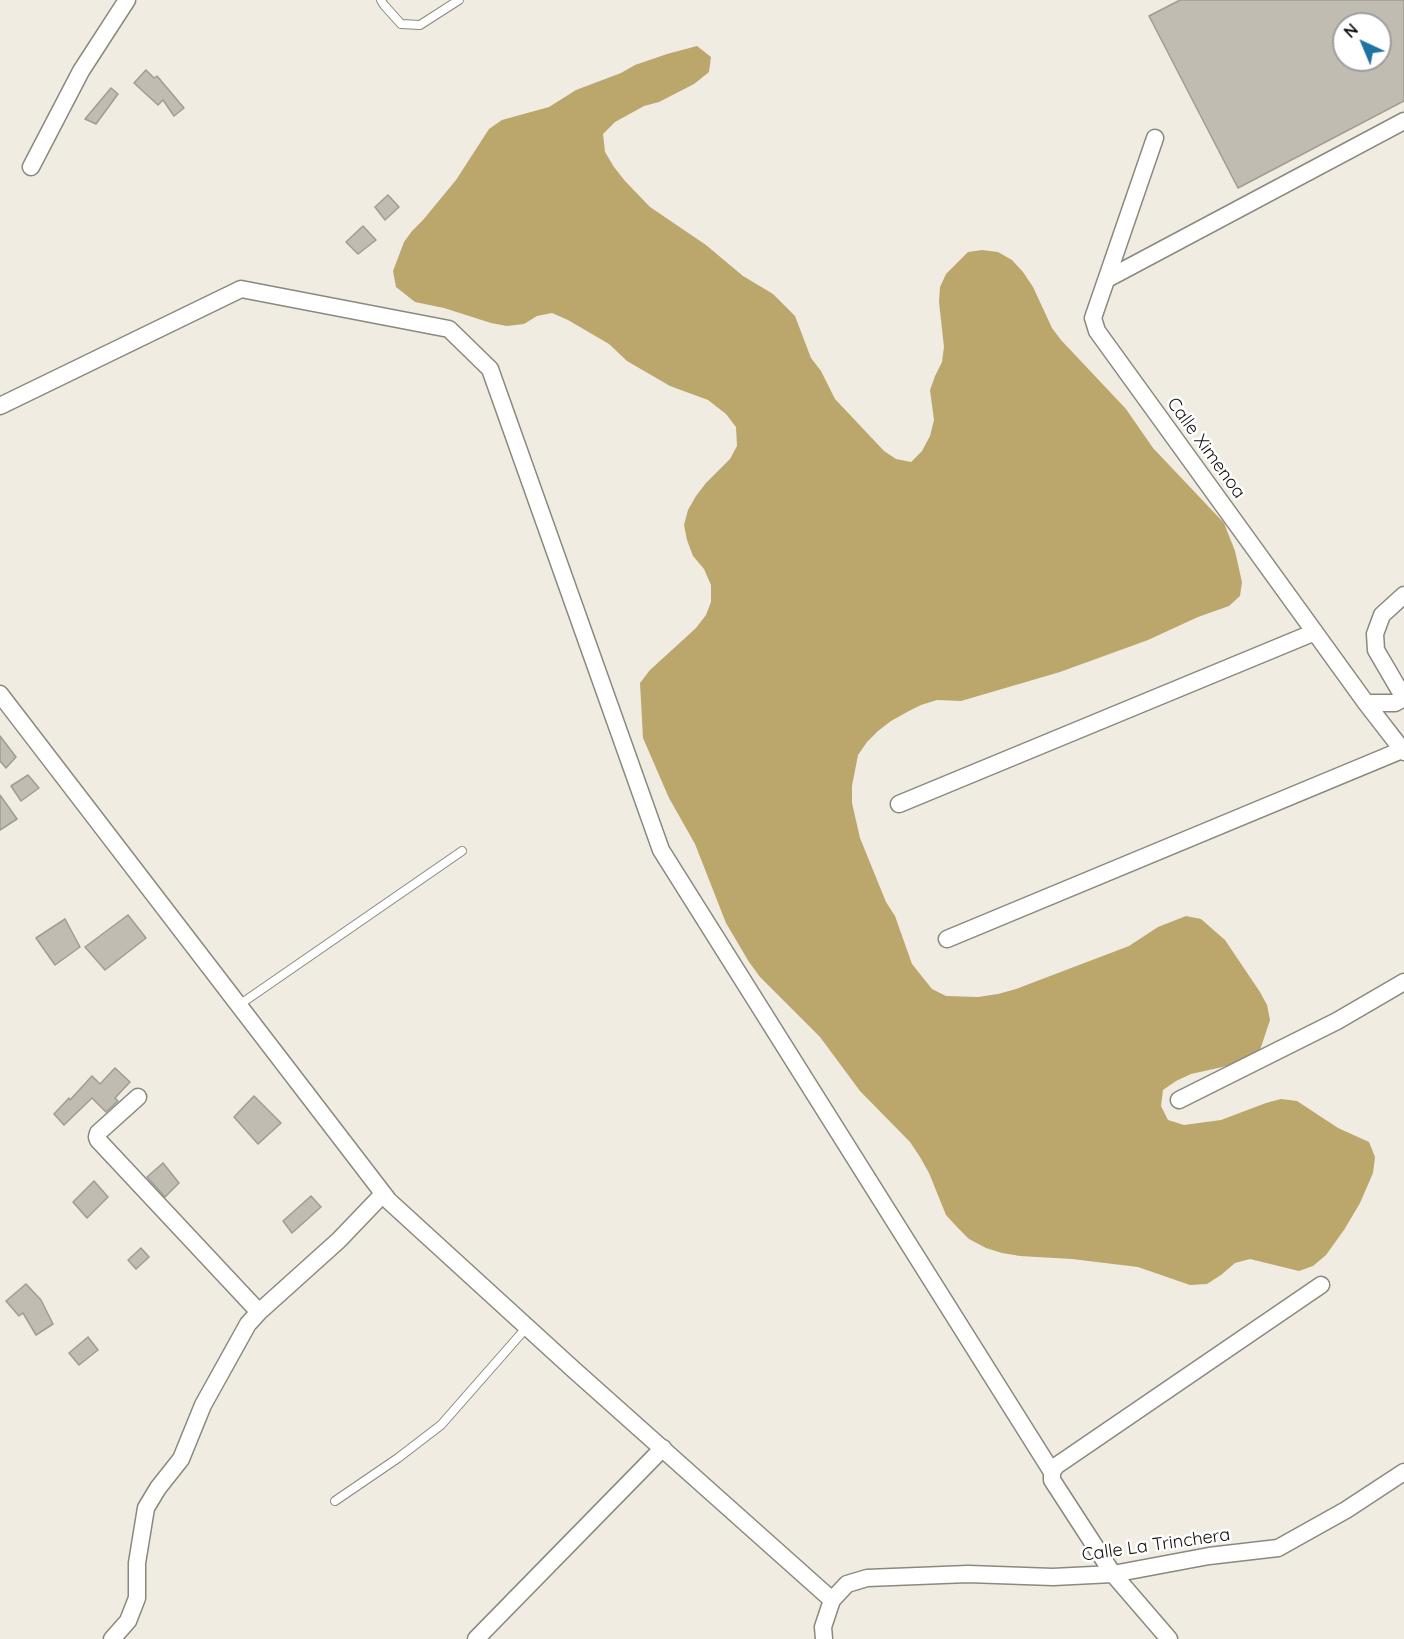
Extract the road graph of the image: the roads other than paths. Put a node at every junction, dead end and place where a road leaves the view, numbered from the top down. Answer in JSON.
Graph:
{"nodes":[{"id":1,"x":127,"y":0,"type":"edge"},
{"id":2,"x":381,"y":0,"type":"edge"},
{"id":3,"x":459,"y":0,"type":"edge"},
{"id":4,"x":1404,"y":121,"type":"edge"},
{"id":5,"x":1155,"y":138,"type":"dead end"},
{"id":6,"x":31,"y":167,"type":"dead end"},
{"id":7,"x":1107,"y":279,"type":"junction"},
{"id":8,"x":0,"y":405,"type":"edge"},
{"id":9,"x":1404,"y":595,"type":"edge"},
{"id":10,"x":1315,"y":632,"type":"junction"},
{"id":11,"x":0,"y":694,"type":"edge"},
{"id":12,"x":1366,"y":703,"type":"junction"},
{"id":13,"x":1403,"y":751,"type":"edge"},
{"id":14,"x":899,"y":804,"type":"dead end"},
{"id":15,"x":462,"y":851,"type":"dead end"},
{"id":16,"x":947,"y":939,"type":"dead end"},
{"id":17,"x":1404,"y":982,"type":"edge"},
{"id":18,"x":239,"y":1005,"type":"junction"},
{"id":19,"x":138,"y":1097,"type":"dead end"},
{"id":20,"x":1179,"y":1100,"type":"dead end"},
{"id":21,"x":383,"y":1194,"type":"junction"},
{"id":22,"x":1322,"y":1285,"type":"dead end"},
{"id":23,"x":259,"y":1312,"type":"junction"},
{"id":24,"x":527,"y":1327,"type":"junction"},
{"id":25,"x":663,"y":1448,"type":"junction"},
{"id":26,"x":1052,"y":1472,"type":"junction"},
{"id":27,"x":1404,"y":1472,"type":"edge"},
{"id":28,"x":335,"y":1501,"type":"dead end"},
{"id":29,"x":1113,"y":1574,"type":"junction"},
{"id":30,"x":832,"y":1599,"type":"junction"},
{"id":31,"x":112,"y":1639,"type":"edge"},
{"id":32,"x":476,"y":1639,"type":"edge"},
{"id":33,"x":824,"y":1639,"type":"edge"},
{"id":34,"x":1169,"y":1639,"type":"edge"}],
"edges":[{"from":1,"to":6,"type":"street"},
{"from":2,"to":3,"type":"lane"},
{"from":4,"to":7,"type":"street"},
{"from":5,"to":7,"type":"street","name":"Calle Ximenoa"},
{"from":7,"to":10,"type":"street","name":"Calle Ximenoa"},
{"from":8,"to":26,"type":"street"},
{"from":9,"to":12,"type":"street"},
{"from":10,"to":12,"type":"street","name":"Calle Ximenoa"},
{"from":10,"to":14,"type":"street"},
{"from":11,"to":18,"type":"street"},
{"from":12,"to":13,"type":"street","name":"Calle Ximenoa"},
{"from":13,"to":16,"type":"street"},
{"from":15,"to":18,"type":"lane"},
{"from":17,"to":20,"type":"street"},
{"from":18,"to":21,"type":"street"},
{"from":19,"to":23,"type":"street"},
{"from":21,"to":23,"type":"street"},
{"from":21,"to":24,"type":"street"},
{"from":22,"to":26,"type":"street"},
{"from":23,"to":31,"type":"street"},
{"from":24,"to":25,"type":"street"},
{"from":24,"to":28,"type":"lane"},
{"from":25,"to":30,"type":"street"},
{"from":25,"to":32,"type":"street"},
{"from":26,"to":29,"type":"street"},
{"from":27,"to":29,"type":"street","name":"Calle La Trinchera"},
{"from":29,"to":30,"type":"street","name":"Calle La Trinchera"},
{"from":29,"to":34,"type":"street"},
{"from":30,"to":33,"type":"street"}]}
